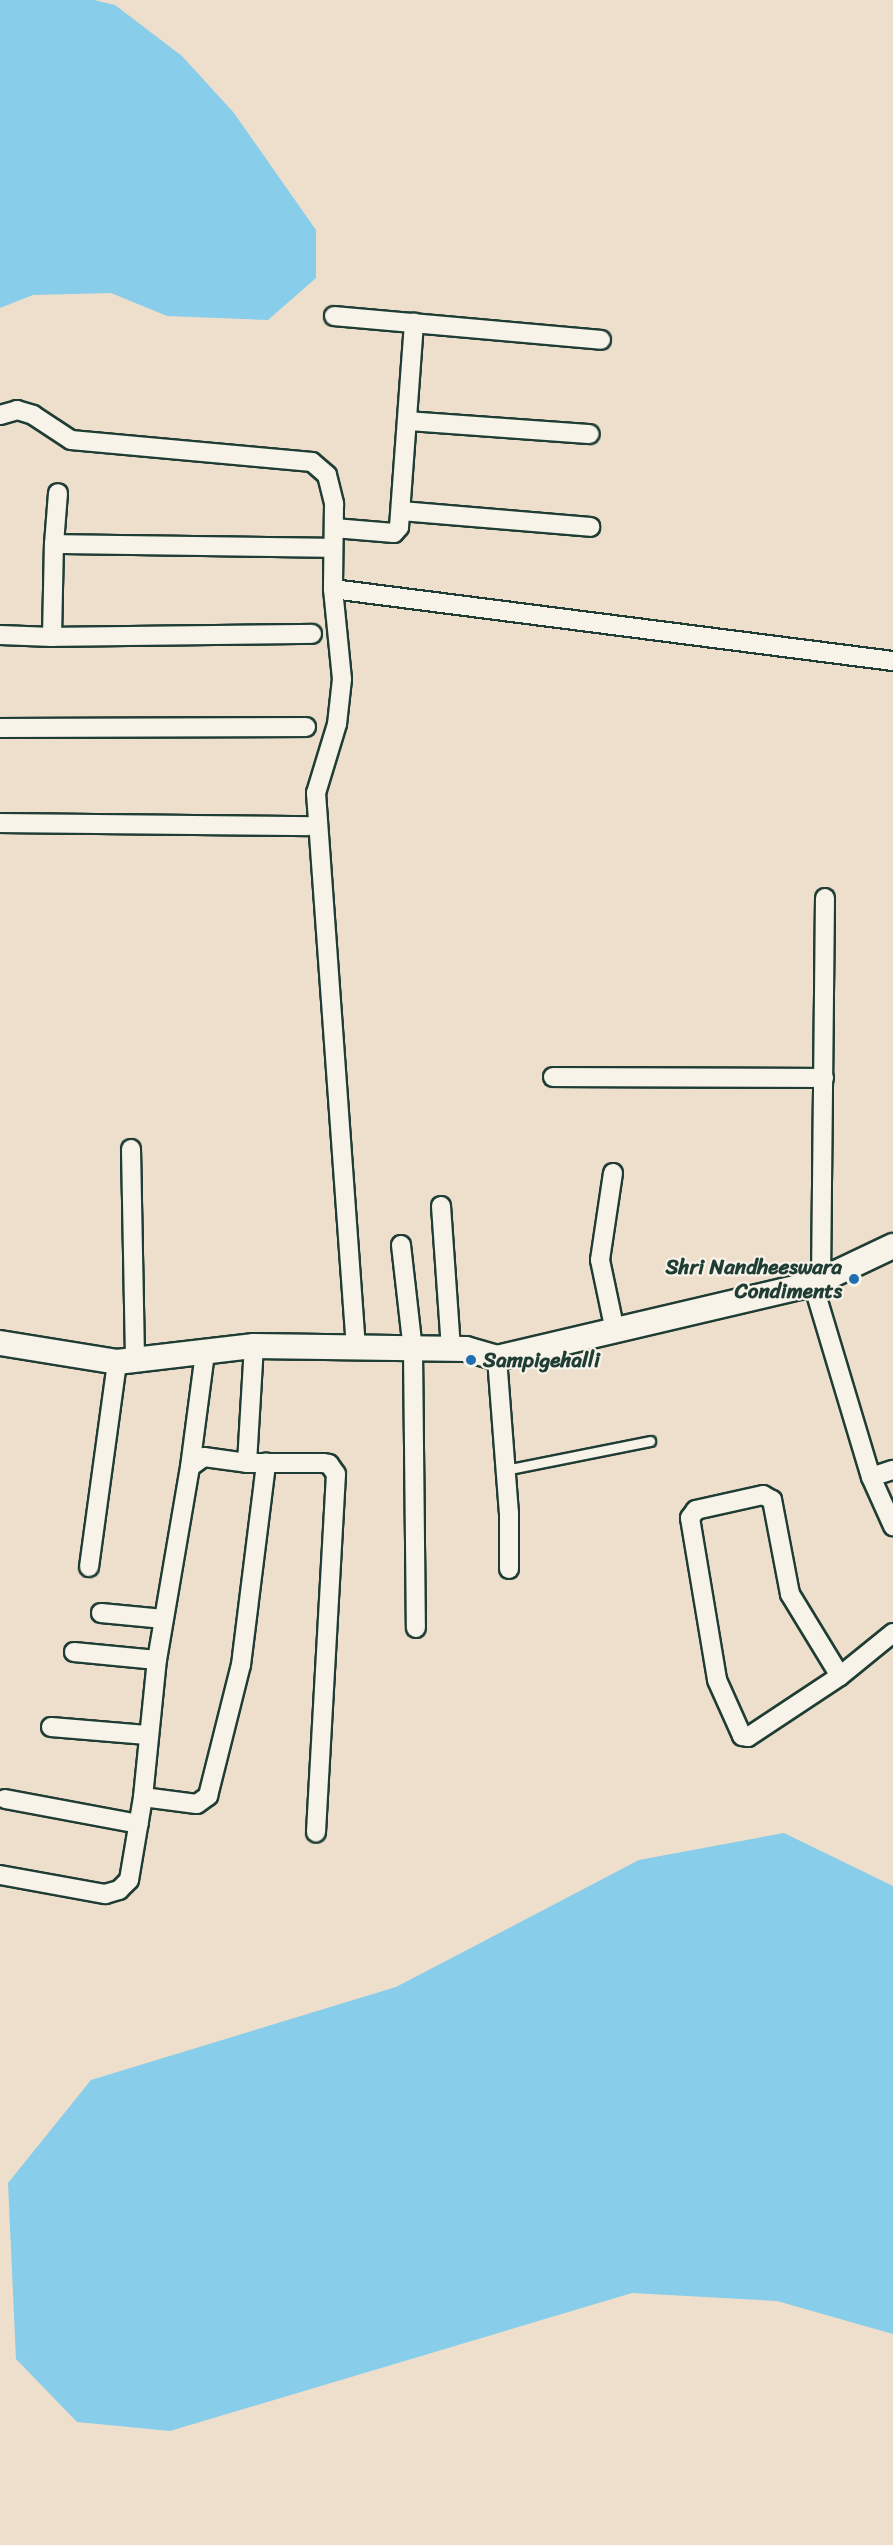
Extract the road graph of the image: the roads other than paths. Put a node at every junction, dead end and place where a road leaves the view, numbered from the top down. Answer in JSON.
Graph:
{"nodes":[{"id":1,"x":334,"y":316,"type":"dead end"},
{"id":2,"x":414,"y":322,"type":"junction"},
{"id":3,"x":602,"y":340,"type":"dead end"},
{"id":4,"x":0,"y":415,"type":"edge"},
{"id":5,"x":408,"y":421,"type":"junction"},
{"id":6,"x":590,"y":434,"type":"dead end"},
{"id":7,"x":58,"y":493,"type":"dead end"},
{"id":8,"x":401,"y":511,"type":"junction"},
{"id":9,"x":590,"y":527,"type":"dead end"},
{"id":10,"x":334,"y":528,"type":"junction"},
{"id":11,"x":54,"y":544,"type":"junction"},
{"id":12,"x":333,"y":548,"type":"junction"},
{"id":13,"x":333,"y":589,"type":"junction"},
{"id":14,"x":312,"y":634,"type":"dead end"},
{"id":15,"x":0,"y":635,"type":"edge"},
{"id":16,"x":52,"y":637,"type":"junction"},
{"id":17,"x":893,"y":661,"type":"edge"},
{"id":18,"x":306,"y":726,"type":"dead end"},
{"id":19,"x":0,"y":728,"type":"edge"},
{"id":20,"x":0,"y":824,"type":"edge"},
{"id":21,"x":308,"y":826,"type":"dead end"},
{"id":22,"x":825,"y":898,"type":"dead end"},
{"id":23,"x":553,"y":1077,"type":"dead end"},
{"id":24,"x":824,"y":1078,"type":"junction"},
{"id":25,"x":131,"y":1149,"type":"dead end"},
{"id":26,"x":613,"y":1173,"type":"dead end"},
{"id":27,"x":441,"y":1206,"type":"dead end"},
{"id":28,"x":402,"y":1245,"type":"dead end"},
{"id":29,"x":893,"y":1246,"type":"edge"},
{"id":30,"x":817,"y":1282,"type":"junction"},
{"id":31,"x":615,"y":1331,"type":"junction"},
{"id":32,"x":0,"y":1343,"type":"edge"},
{"id":33,"x":254,"y":1346,"type":"junction"},
{"id":34,"x":356,"y":1348,"type":"junction"},
{"id":35,"x":451,"y":1349,"type":"junction"},
{"id":36,"x":413,"y":1351,"type":"junction"},
{"id":37,"x":205,"y":1353,"type":"junction"},
{"id":38,"x":496,"y":1358,"type":"junction"},
{"id":39,"x":126,"y":1360,"type":"junction"},
{"id":40,"x":650,"y":1442,"type":"dead end"},
{"id":41,"x":247,"y":1462,"type":"junction"},
{"id":42,"x":266,"y":1463,"type":"junction"},
{"id":43,"x":190,"y":1467,"type":"junction"},
{"id":44,"x":506,"y":1470,"type":"junction"},
{"id":45,"x":893,"y":1470,"type":"edge"},
{"id":46,"x":871,"y":1477,"type":"junction"},
{"id":47,"x":893,"y":1526,"type":"edge"},
{"id":48,"x":90,"y":1567,"type":"dead end"},
{"id":49,"x":509,"y":1569,"type":"dead end"},
{"id":50,"x":101,"y":1612,"type":"dead end"},
{"id":51,"x":164,"y":1619,"type":"junction"},
{"id":52,"x":416,"y":1628,"type":"dead end"},
{"id":53,"x":893,"y":1633,"type":"edge"},
{"id":54,"x":74,"y":1652,"type":"dead end"},
{"id":55,"x":157,"y":1660,"type":"junction"},
{"id":56,"x":840,"y":1676,"type":"junction"},
{"id":57,"x":51,"y":1726,"type":"dead end"},
{"id":58,"x":147,"y":1735,"type":"junction"},
{"id":59,"x":143,"y":1797,"type":"junction"},
{"id":60,"x":5,"y":1799,"type":"dead end"},
{"id":61,"x":139,"y":1824,"type":"junction"},
{"id":62,"x":316,"y":1832,"type":"dead end"},
{"id":63,"x":0,"y":1875,"type":"edge"}],
"edges":[{"from":1,"to":2,"type":"street"},
{"from":2,"to":3,"type":"street"},
{"from":2,"to":5,"type":"street"},
{"from":4,"to":10,"type":"street"},
{"from":5,"to":6,"type":"street"},
{"from":5,"to":8,"type":"street"},
{"from":7,"to":11,"type":"street"},
{"from":8,"to":9,"type":"street"},
{"from":8,"to":10,"type":"street"},
{"from":10,"to":12,"type":"street"},
{"from":11,"to":12,"type":"street"},
{"from":11,"to":16,"type":"street"},
{"from":12,"to":13,"type":"street"},
{"from":13,"to":17,"type":"street"},
{"from":13,"to":34,"type":"street"},
{"from":14,"to":16,"type":"street"},
{"from":15,"to":16,"type":"street"},
{"from":18,"to":19,"type":"street"},
{"from":20,"to":21,"type":"street"},
{"from":22,"to":24,"type":"street"},
{"from":23,"to":24,"type":"street"},
{"from":24,"to":30,"type":"street"},
{"from":25,"to":39,"type":"street"},
{"from":26,"to":31,"type":"street"},
{"from":27,"to":35,"type":"street"},
{"from":28,"to":36,"type":"street"},
{"from":29,"to":30,"type":"street"},
{"from":30,"to":31,"type":"street"},
{"from":30,"to":46,"type":"street"},
{"from":31,"to":38,"type":"street"},
{"from":32,"to":39,"type":"street"},
{"from":33,"to":34,"type":"street"},
{"from":33,"to":37,"type":"street"},
{"from":33,"to":41,"type":"street"},
{"from":34,"to":36,"type":"street"},
{"from":35,"to":36,"type":"street"},
{"from":35,"to":38,"type":"street"},
{"from":36,"to":52,"type":"street"},
{"from":37,"to":39,"type":"street"},
{"from":37,"to":43,"type":"street"},
{"from":38,"to":44,"type":"street"},
{"from":39,"to":48,"type":"street"},
{"from":40,"to":44,"type":"lane"},
{"from":41,"to":42,"type":"street"},
{"from":41,"to":43,"type":"street"},
{"from":42,"to":59,"type":"street"},
{"from":42,"to":62,"type":"street"},
{"from":43,"to":51,"type":"street"},
{"from":44,"to":49,"type":"street"},
{"from":45,"to":46,"type":"street"},
{"from":46,"to":47,"type":"street"},
{"from":50,"to":51,"type":"street"},
{"from":51,"to":55,"type":"street"},
{"from":53,"to":56,"type":"street"},
{"from":54,"to":55,"type":"street"},
{"from":55,"to":58,"type":"street"},
{"from":56,"to":56,"type":"street"},
{"from":57,"to":58,"type":"street"},
{"from":58,"to":59,"type":"street"},
{"from":59,"to":61,"type":"street"},
{"from":60,"to":61,"type":"street"},
{"from":61,"to":63,"type":"street"}]}
